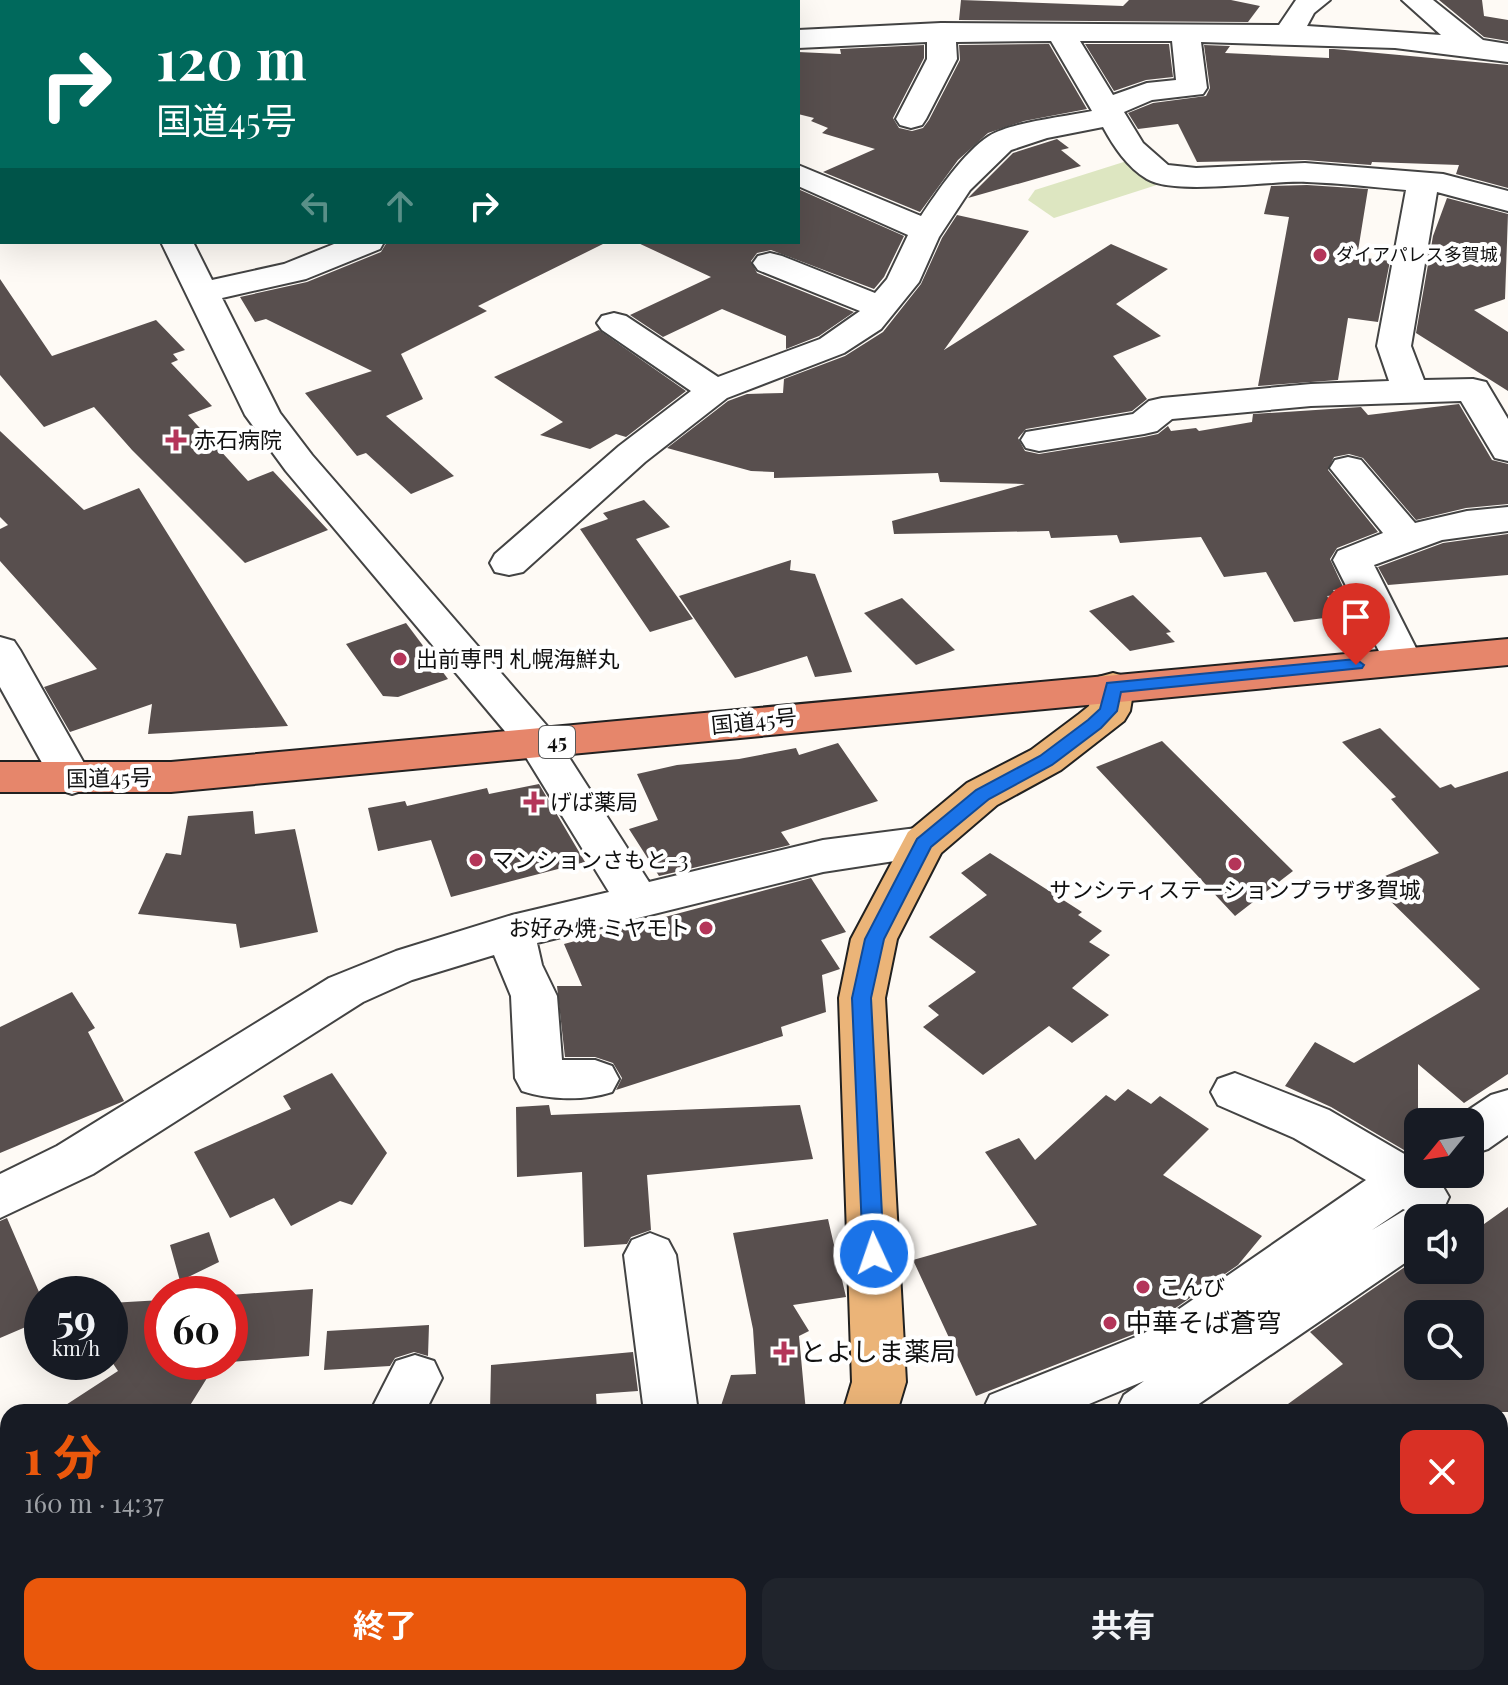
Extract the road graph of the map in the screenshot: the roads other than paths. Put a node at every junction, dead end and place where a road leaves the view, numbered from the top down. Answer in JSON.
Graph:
{"nodes":[{"id":1,"x":1316,"y":0,"type":"edge"},
{"id":2,"x":1416,"y":0,"type":"edge"},
{"id":3,"x":941,"y":32,"type":"junction"},
{"id":4,"x":1060,"y":32,"type":"junction"},
{"id":5,"x":1185,"y":33,"type":"junction"},
{"id":6,"x":1289,"y":34,"type":"junction"},
{"id":7,"x":800,"y":39,"type":"edge"},
{"id":8,"x":1472,"y":46,"type":"junction"},
{"id":9,"x":1508,"y":53,"type":"edge"},
{"id":10,"x":1108,"y":113,"type":"junction"},
{"id":11,"x":911,"y":119,"type":"dead end"},
{"id":12,"x":800,"y":175,"type":"edge"},
{"id":13,"x":1423,"y":182,"type":"junction"},
{"id":14,"x":1508,"y":201,"type":"edge"},
{"id":15,"x":927,"y":231,"type":"junction"},
{"id":16,"x":178,"y":244,"type":"edge"},
{"id":17,"x":363,"y":244,"type":"edge"},
{"id":18,"x":770,"y":263,"type":"dead end"},
{"id":19,"x":202,"y":292,"type":"junction"},
{"id":20,"x":881,"y":308,"type":"junction"},
{"id":21,"x":614,"y":323,"type":"dead end"},
{"id":22,"x":714,"y":390,"type":"junction"},
{"id":23,"x":1410,"y":391,"type":"junction"},
{"id":24,"x":1039,"y":440,"type":"dead end"},
{"id":25,"x":1508,"y":450,"type":"edge"},
{"id":26,"x":1348,"y":468,"type":"dead end"},
{"id":27,"x":1508,"y":519,"type":"edge"},
{"id":28,"x":1406,"y":536,"type":"junction"},
{"id":29,"x":509,"y":563,"type":"dead end"},
{"id":30,"x":0,"y":650,"type":"edge"},
{"id":31,"x":1508,"y":652,"type":"edge"},
{"id":32,"x":1402,"y":660,"type":"junction"},
{"id":33,"x":1113,"y":687,"type":"junction"},
{"id":34,"x":539,"y":744,"type":"junction"},
{"id":35,"x":0,"y":777,"type":"edge"},
{"id":36,"x":72,"y":779,"type":"junction"},
{"id":37,"x":924,"y":843,"type":"junction"},
{"id":38,"x":637,"y":900,"type":"junction"},
{"id":39,"x":512,"y":932,"type":"junction"},
{"id":40,"x":595,"y":1079,"type":"dead end"},
{"id":41,"x":1235,"y":1092,"type":"dead end"},
{"id":42,"x":1508,"y":1109,"type":"edge"},
{"id":43,"x":1484,"y":1125,"type":"edge"},
{"id":44,"x":0,"y":1197,"type":"edge"},
{"id":45,"x":1418,"y":1199,"type":"edge"},
{"id":46,"x":650,"y":1255,"type":"dead end"},
{"id":47,"x":670,"y":1404,"type":"edge"},
{"id":48,"x":872,"y":1404,"type":"edge"},
{"id":49,"x":1041,"y":1404,"type":"edge"},
{"id":50,"x":1153,"y":1404,"type":"edge"}],
"edges":[{"from":1,"to":6,"type":"street"},
{"from":2,"to":8,"type":"street"},
{"from":3,"to":4,"type":"street"},
{"from":3,"to":7,"type":"street"},
{"from":3,"to":11,"type":"street"},
{"from":4,"to":5,"type":"street"},
{"from":4,"to":10,"type":"street"},
{"from":5,"to":6,"type":"street"},
{"from":5,"to":10,"type":"street"},
{"from":6,"to":8,"type":"street"},
{"from":8,"to":9,"type":"street"},
{"from":10,"to":13,"type":"street"},
{"from":10,"to":15,"type":"street"},
{"from":12,"to":15,"type":"street"},
{"from":13,"to":14,"type":"street"},
{"from":13,"to":23,"type":"street"},
{"from":15,"to":20,"type":"street"},
{"from":16,"to":19,"type":"street"},
{"from":17,"to":19,"type":"street"},
{"from":18,"to":20,"type":"street"},
{"from":19,"to":34,"type":"street"},
{"from":20,"to":22,"type":"street"},
{"from":21,"to":22,"type":"street"},
{"from":22,"to":29,"type":"street"},
{"from":23,"to":24,"type":"street"},
{"from":23,"to":25,"type":"street"},
{"from":26,"to":28,"type":"street"},
{"from":27,"to":28,"type":"street"},
{"from":28,"to":32,"type":"street"},
{"from":30,"to":36,"type":"street"},
{"from":31,"to":32,"type":"highway","name":"国道45号","number":"45"},
{"from":32,"to":33,"type":"highway","name":"国道45号","number":"45"},
{"from":33,"to":34,"type":"highway","name":"国道45号","number":"45"},
{"from":33,"to":37,"type":"main road"},
{"from":34,"to":36,"type":"highway","name":"国道45号","number":"45"},
{"from":34,"to":38,"type":"street"},
{"from":35,"to":36,"type":"highway","name":"国道45号","number":"45"},
{"from":37,"to":38,"type":"street"},
{"from":37,"to":48,"type":"main road"},
{"from":38,"to":39,"type":"street"},
{"from":39,"to":40,"type":"street"},
{"from":39,"to":44,"type":"street"},
{"from":41,"to":45,"type":"street"},
{"from":42,"to":43,"type":"street"},
{"from":45,"to":49,"type":"street"},
{"from":45,"to":50,"type":"street"},
{"from":46,"to":47,"type":"street"}]}
